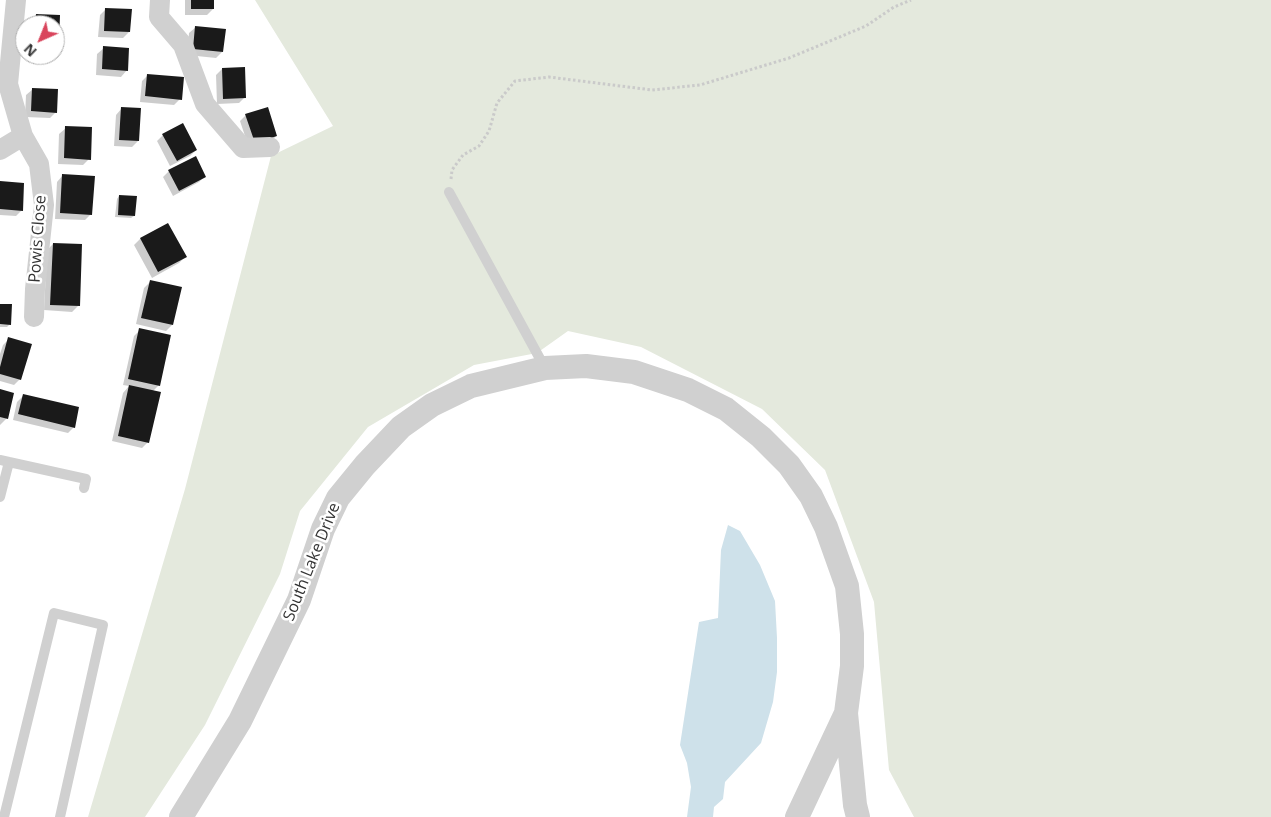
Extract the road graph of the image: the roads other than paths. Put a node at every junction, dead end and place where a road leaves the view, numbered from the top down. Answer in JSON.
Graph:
{"nodes":[{"id":1,"x":16,"y":0,"type":"edge"},
{"id":2,"x":160,"y":0,"type":"edge"},
{"id":3,"x":23,"y":136,"type":"junction"},
{"id":4,"x":270,"y":147,"type":"dead end"},
{"id":5,"x":0,"y":150,"type":"edge"},
{"id":6,"x":448,"y":192,"type":"road end"},
{"id":7,"x":34,"y":317,"type":"dead end"},
{"id":8,"x":545,"y":368,"type":"junction"},
{"id":9,"x":4,"y":460,"type":"edge"},
{"id":10,"x":84,"y":488,"type":"dead end"},
{"id":11,"x":0,"y":497,"type":"edge"},
{"id":12,"x":846,"y":713,"type":"junction"},
{"id":13,"x":4,"y":817,"type":"edge"},
{"id":14,"x":60,"y":817,"type":"edge"},
{"id":15,"x":181,"y":817,"type":"edge"},
{"id":16,"x":797,"y":817,"type":"edge"},
{"id":17,"x":858,"y":817,"type":"edge"}],
"edges":[{"from":1,"to":3,"type":"street","name":"Powis Close"},
{"from":2,"to":4,"type":"street"},
{"from":3,"to":5,"type":"street"},
{"from":3,"to":7,"type":"street","name":"Powis Close"},
{"from":6,"to":8,"type":"lane"},
{"from":8,"to":12,"type":"street","name":"South Lake Drive"},
{"from":8,"to":15,"type":"street","name":"South Lake Drive"},
{"from":9,"to":10,"type":"lane"},
{"from":9,"to":11,"type":"lane"},
{"from":12,"to":16,"type":"street","name":"South Lake Drive"},
{"from":12,"to":17,"type":"street","name":"South Lake Drive"},
{"from":13,"to":14,"type":"lane"}]}
